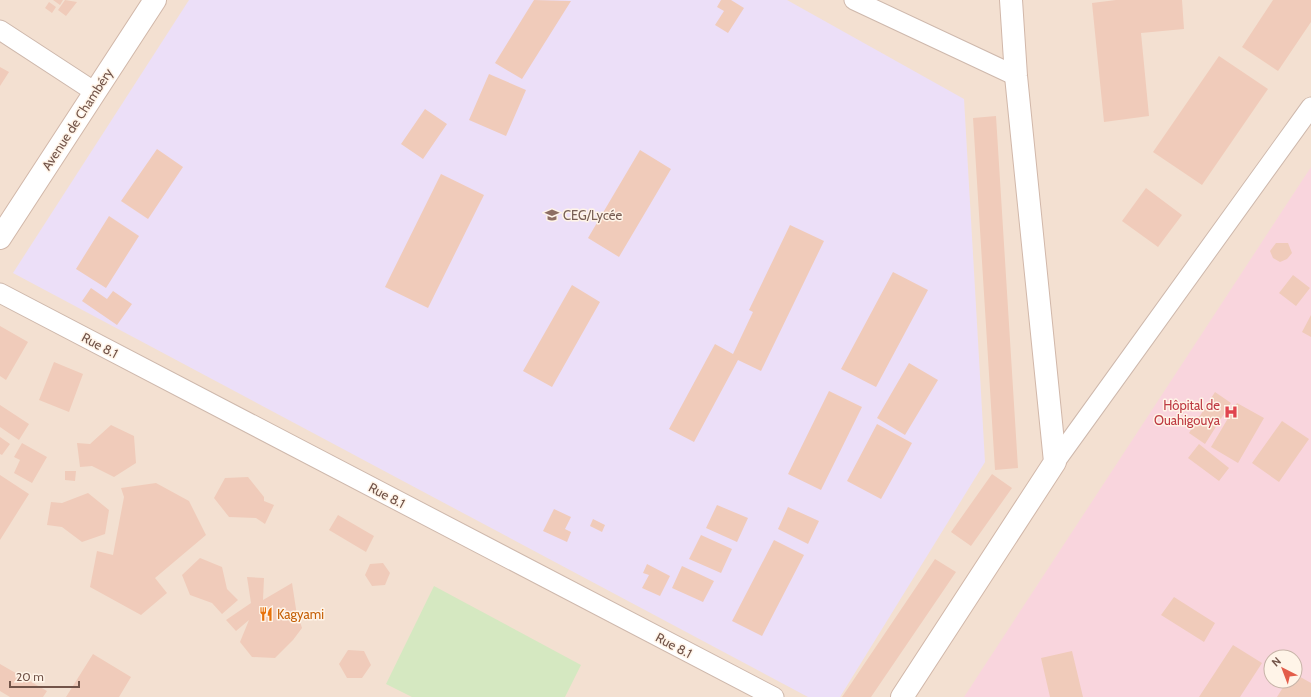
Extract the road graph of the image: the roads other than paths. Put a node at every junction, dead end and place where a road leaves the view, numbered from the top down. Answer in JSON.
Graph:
{"nodes":[{"id":1,"x":154,"y":0,"type":"edge"},
{"id":2,"x":854,"y":0,"type":"edge"},
{"id":3,"x":1011,"y":0,"type":"edge"},
{"id":4,"x":0,"y":30,"type":"edge"},
{"id":5,"x":1016,"y":76,"type":"junction"},
{"id":6,"x":95,"y":92,"type":"junction"},
{"id":7,"x":1311,"y":107,"type":"edge"},
{"id":8,"x":0,"y":238,"type":"edge"},
{"id":9,"x":0,"y":293,"type":"edge"},
{"id":10,"x":1055,"y":462,"type":"junction"},
{"id":11,"x":774,"y":697,"type":"edge"},
{"id":12,"x":902,"y":697,"type":"edge"}],
"edges":[{"from":1,"to":6,"type":"main road","name":"Avenue de Chambéry"},
{"from":2,"to":5,"type":"street"},
{"from":3,"to":5,"type":"main road"},
{"from":4,"to":6,"type":"street"},
{"from":5,"to":10,"type":"main road"},
{"from":6,"to":8,"type":"main road","name":"Avenue de Chambéry"},
{"from":7,"to":10,"type":"street"},
{"from":9,"to":11,"type":"street","name":"Rue 8.1"},
{"from":10,"to":12,"type":"main road"}]}
